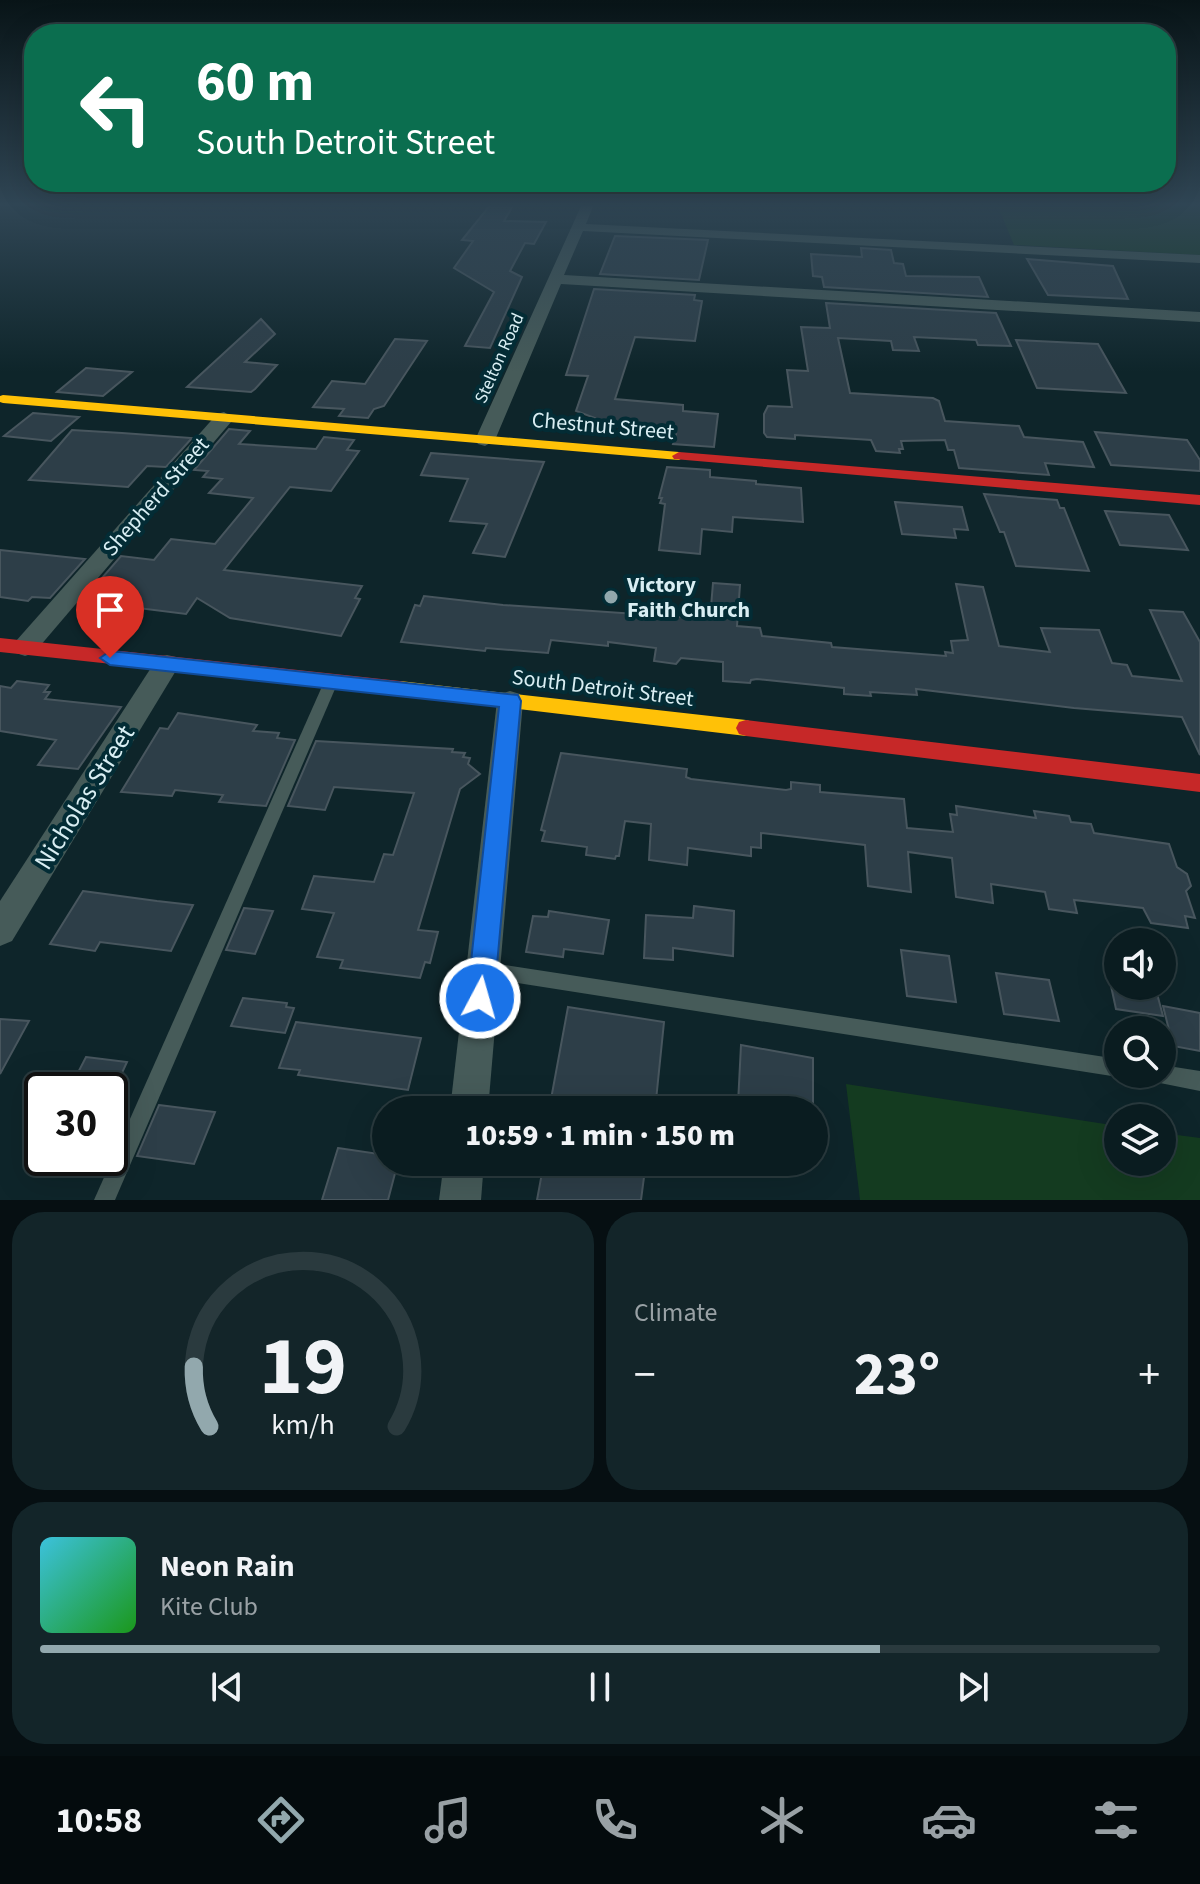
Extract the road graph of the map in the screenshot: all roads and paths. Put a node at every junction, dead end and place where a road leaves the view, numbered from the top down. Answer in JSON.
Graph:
{"nodes":[{"id":1,"x":564,"y":260,"type":"edge"},
{"id":2,"x":556,"y":279,"type":"junction"},
{"id":3,"x":1200,"y":317,"type":"edge"},
{"id":4,"x":3,"y":399,"type":"dead end"},
{"id":5,"x":224,"y":418,"type":"junction"},
{"id":6,"x":485,"y":440,"type":"junction"},
{"id":7,"x":1200,"y":500,"type":"edge"},
{"id":8,"x":0,"y":645,"type":"edge"},
{"id":9,"x":25,"y":647,"type":"junction"},
{"id":10,"x":167,"y":664,"type":"junction"},
{"id":11,"x":331,"y":682,"type":"junction"},
{"id":12,"x":510,"y":701,"type":"junction"},
{"id":13,"x":1200,"y":783,"type":"edge"},
{"id":14,"x":0,"y":930,"type":"edge"},
{"id":15,"x":483,"y":970,"type":"junction"},
{"id":16,"x":1104,"y":1066,"type":"edge"},
{"id":17,"x":1176,"y":1077,"type":"edge"},
{"id":18,"x":1200,"y":1081,"type":"edge"},
{"id":19,"x":470,"y":1096,"type":"edge"},
{"id":20,"x":463,"y":1176,"type":"edge"},
{"id":21,"x":104,"y":1200,"type":"edge"},
{"id":22,"x":460,"y":1200,"type":"edge"}],
"edges":[{"from":1,"to":2,"type":"street","name":"Stelton Road"},
{"from":2,"to":3,"type":"street"},
{"from":2,"to":6,"type":"street","name":"Stelton Road"},
{"from":4,"to":5,"type":"street","name":"Chestnut Street"},
{"from":5,"to":6,"type":"street","name":"Chestnut Street"},
{"from":5,"to":9,"type":"street","name":"Shepherd Street"},
{"from":6,"to":7,"type":"street","name":"Chestnut Street"},
{"from":8,"to":9,"type":"street","name":"South Detroit Street"},
{"from":9,"to":10,"type":"street","name":"South Detroit Street"},
{"from":10,"to":11,"type":"street","name":"South Detroit Street"},
{"from":10,"to":14,"type":"street","name":"Nicholas Street"},
{"from":11,"to":12,"type":"street","name":"South Detroit Street"},
{"from":11,"to":21,"type":"lane"},
{"from":12,"to":13,"type":"street","name":"South Detroit Street"},
{"from":12,"to":15,"type":"street"},
{"from":15,"to":16,"type":"lane"},
{"from":15,"to":19,"type":"street"},
{"from":17,"to":18,"type":"lane"},
{"from":20,"to":22,"type":"street"}]}
